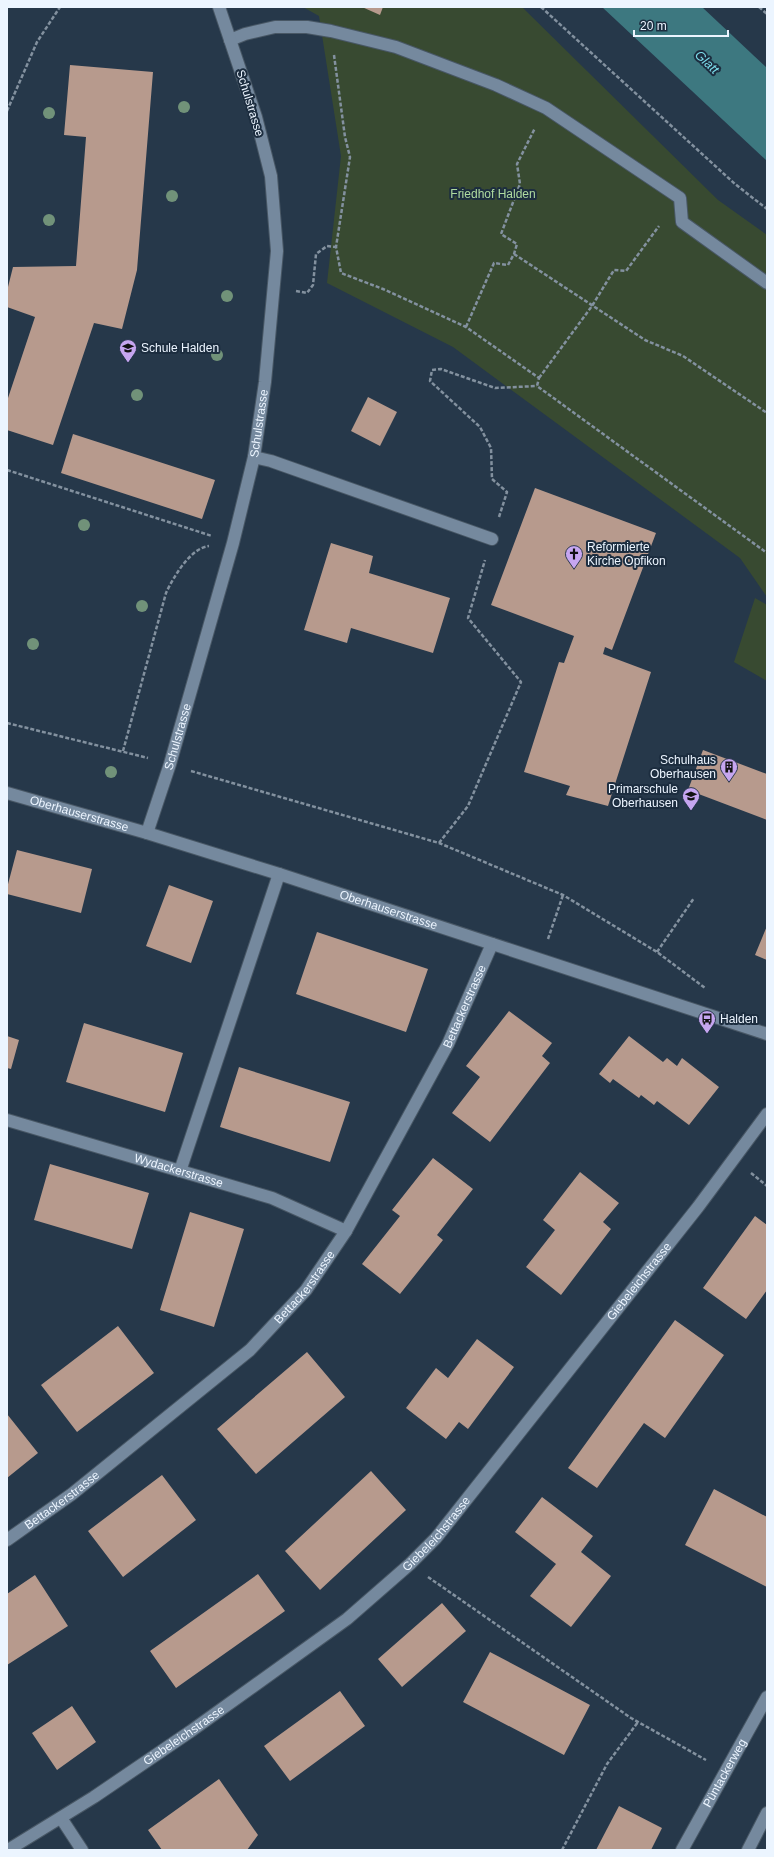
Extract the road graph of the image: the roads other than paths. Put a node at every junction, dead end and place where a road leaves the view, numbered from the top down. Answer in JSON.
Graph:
{"nodes":[{"id":1,"x":219,"y":7,"type":"edge"},
{"id":2,"x":230,"y":40,"type":"junction"},
{"id":3,"x":767,"y":283,"type":"edge"},
{"id":4,"x":254,"y":457,"type":"junction"},
{"id":5,"x":492,"y":539,"type":"road end"},
{"id":6,"x":7,"y":793,"type":"edge"},
{"id":7,"x":147,"y":833,"type":"junction"},
{"id":8,"x":280,"y":874,"type":"junction"},
{"id":9,"x":492,"y":944,"type":"junction"},
{"id":10,"x":767,"y":1034,"type":"edge"},
{"id":11,"x":767,"y":1114,"type":"edge"},
{"id":12,"x":7,"y":1120,"type":"edge"},
{"id":13,"x":180,"y":1171,"type":"junction"},
{"id":14,"x":346,"y":1231,"type":"junction"},
{"id":15,"x":7,"y":1540,"type":"edge"},
{"id":16,"x":767,"y":1697,"type":"edge"},
{"id":17,"x":767,"y":1813,"type":"edge"},
{"id":18,"x":61,"y":1818,"type":"junction"},
{"id":19,"x":8,"y":1850,"type":"edge"},
{"id":20,"x":82,"y":1850,"type":"edge"},
{"id":21,"x":682,"y":1850,"type":"edge"},
{"id":22,"x":748,"y":1850,"type":"edge"}],
"edges":[{"from":1,"to":2,"type":"street","name":"Schulstrasse"},
{"from":2,"to":3,"type":"street"},
{"from":2,"to":4,"type":"street","name":"Schulstrasse"},
{"from":4,"to":5,"type":"street"},
{"from":4,"to":7,"type":"street","name":"Schulstrasse"},
{"from":6,"to":7,"type":"street","name":"Oberhauserstrasse"},
{"from":7,"to":8,"type":"street","name":"Oberhauserstrasse"},
{"from":8,"to":9,"type":"street","name":"Oberhauserstrasse"},
{"from":8,"to":13,"type":"street"},
{"from":9,"to":10,"type":"street","name":"Oberhauserstrasse"},
{"from":9,"to":14,"type":"street","name":"Bettackerstrasse"},
{"from":11,"to":18,"type":"street","name":"Giebeleichstrasse"},
{"from":12,"to":13,"type":"street","name":"Wydackerstrasse"},
{"from":13,"to":14,"type":"street","name":"Wydackerstrasse"},
{"from":14,"to":15,"type":"street","name":"Bettackerstrasse"},
{"from":16,"to":21,"type":"street","name":"Püntackerweg"},
{"from":17,"to":22,"type":"street"},
{"from":18,"to":19,"type":"street","name":"Giebeleichstrasse"},
{"from":18,"to":20,"type":"street"}]}
